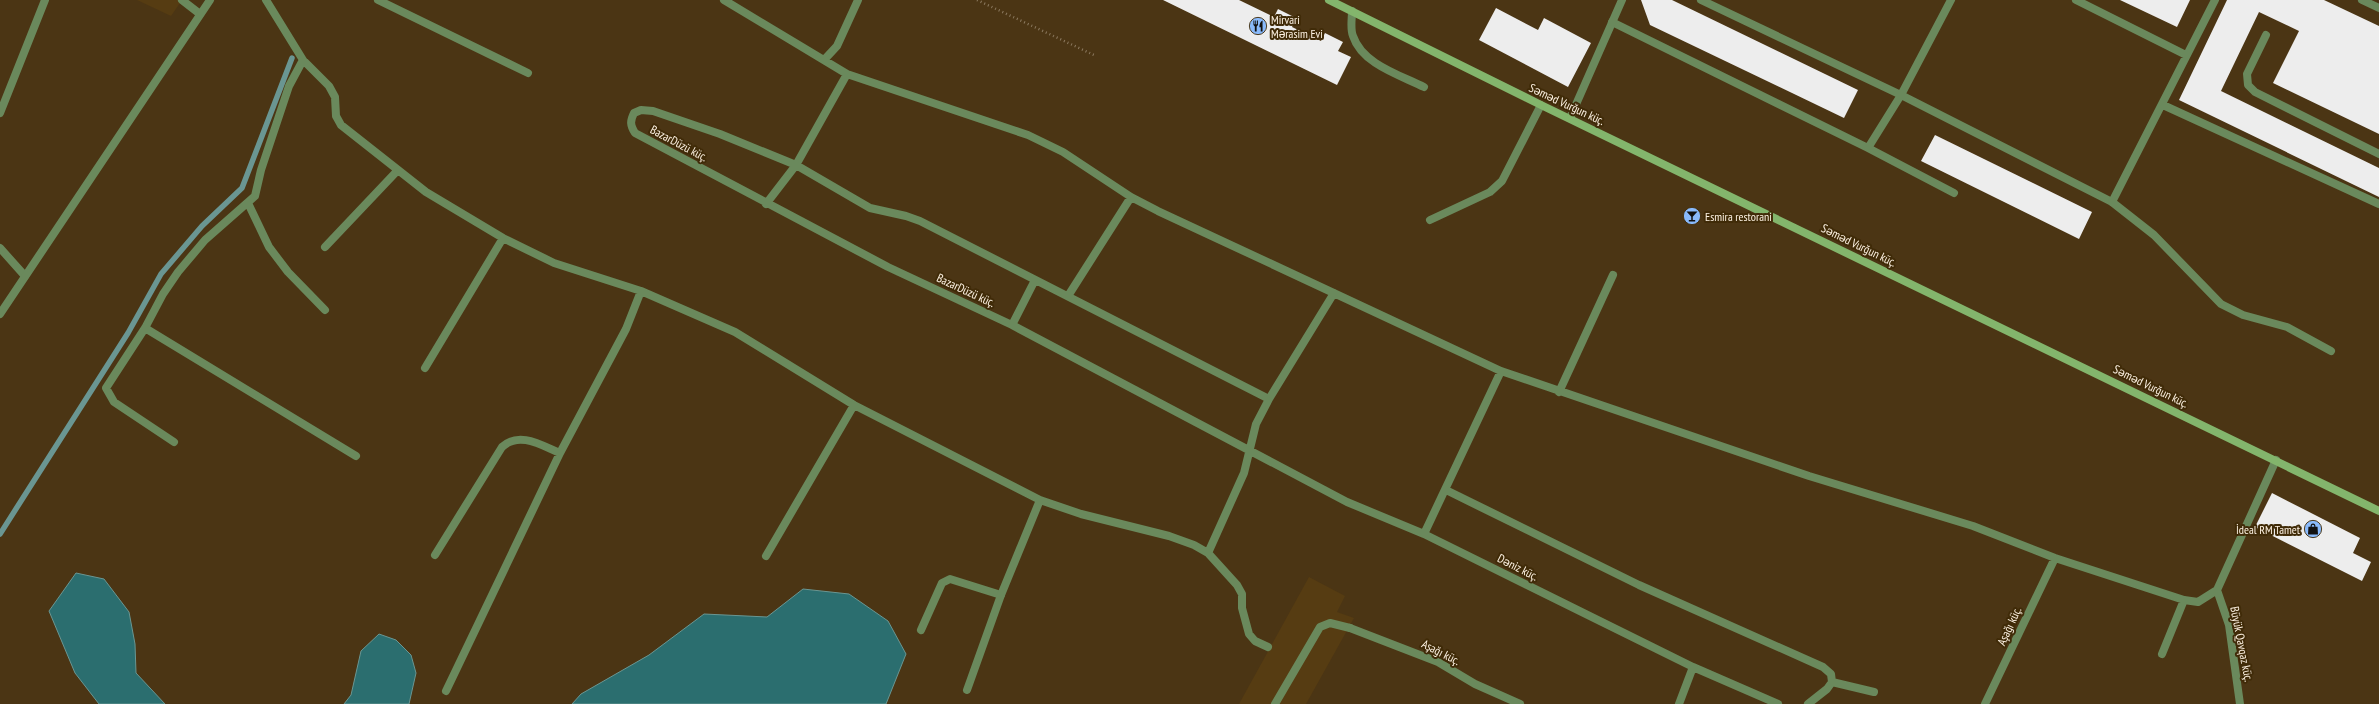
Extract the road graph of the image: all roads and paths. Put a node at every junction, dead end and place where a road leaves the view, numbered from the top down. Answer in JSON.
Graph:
{"nodes":[{"id":1,"x":45,"y":0,"type":"edge"},
{"id":2,"x":182,"y":0,"type":"edge"},
{"id":3,"x":210,"y":0,"type":"edge"},
{"id":4,"x":266,"y":0,"type":"edge"},
{"id":5,"x":378,"y":0,"type":"edge"},
{"id":6,"x":724,"y":0,"type":"edge"},
{"id":7,"x":858,"y":0,"type":"edge"},
{"id":8,"x":976,"y":0,"type":"edge"},
{"id":9,"x":1329,"y":0,"type":"edge"},
{"id":10,"x":1622,"y":0,"type":"edge"},
{"id":11,"x":1701,"y":0,"type":"edge"},
{"id":12,"x":1951,"y":0,"type":"edge"},
{"id":13,"x":2076,"y":0,"type":"edge"},
{"id":14,"x":2215,"y":0,"type":"edge"},
{"id":15,"x":2362,"y":0,"type":"edge"},
{"id":16,"x":2379,"y":8,"type":"edge"},
{"id":17,"x":1352,"y":11,"type":"junction"},
{"id":18,"x":200,"y":14,"type":"junction"},
{"id":19,"x":1612,"y":22,"type":"junction"},
{"id":20,"x":2266,"y":35,"type":"dead end"},
{"id":21,"x":2186,"y":55,"type":"junction"},
{"id":22,"x":1096,"y":56,"type":"dead end"},
{"id":23,"x":303,"y":60,"type":"junction"},
{"id":24,"x":824,"y":60,"type":"junction"},
{"id":25,"x":528,"y":73,"type":"dead end"},
{"id":26,"x":847,"y":74,"type":"junction"},
{"id":27,"x":1424,"y":87,"type":"dead end"},
{"id":28,"x":1901,"y":96,"type":"junction"},
{"id":29,"x":1541,"y":105,"type":"junction"},
{"id":30,"x":2163,"y":105,"type":"junction"},
{"id":31,"x":0,"y":113,"type":"edge"},
{"id":32,"x":1570,"y":118,"type":"junction"},
{"id":33,"x":1868,"y":148,"type":"junction"},
{"id":34,"x":2379,"y":154,"type":"edge"},
{"id":35,"x":796,"y":165,"type":"junction"},
{"id":36,"x":398,"y":170,"type":"junction"},
{"id":37,"x":1954,"y":193,"type":"dead end"},
{"id":38,"x":1131,"y":196,"type":"junction"},
{"id":39,"x":2112,"y":202,"type":"junction"},
{"id":40,"x":248,"y":203,"type":"junction"},
{"id":41,"x":766,"y":204,"type":"junction"},
{"id":42,"x":2379,"y":204,"type":"edge"},
{"id":43,"x":1430,"y":220,"type":"dead end"},
{"id":44,"x":503,"y":238,"type":"junction"},
{"id":45,"x":325,"y":247,"type":"dead end"},
{"id":46,"x":0,"y":248,"type":"edge"},
{"id":47,"x":1613,"y":275,"type":"dead end"},
{"id":48,"x":25,"y":276,"type":"junction"},
{"id":49,"x":1035,"y":280,"type":"junction"},
{"id":50,"x":641,"y":291,"type":"junction"},
{"id":51,"x":1334,"y":293,"type":"junction"},
{"id":52,"x":1068,"y":296,"type":"junction"},
{"id":53,"x":325,"y":310,"type":"dead end"},
{"id":54,"x":0,"y":314,"type":"edge"},
{"id":55,"x":1012,"y":325,"type":"junction"},
{"id":56,"x":145,"y":328,"type":"junction"},
{"id":57,"x":2330,"y":351,"type":"dead end"},
{"id":58,"x":425,"y":368,"type":"dead end"},
{"id":59,"x":1501,"y":371,"type":"junction"},
{"id":60,"x":1559,"y":392,"type":"junction"},
{"id":61,"x":1269,"y":399,"type":"junction"},
{"id":62,"x":854,"y":405,"type":"junction"},
{"id":63,"x":174,"y":442,"type":"dead end"},
{"id":64,"x":1249,"y":450,"type":"junction"},
{"id":65,"x":560,"y":453,"type":"junction"},
{"id":66,"x":356,"y":456,"type":"dead end"},
{"id":67,"x":2276,"y":460,"type":"junction"},
{"id":68,"x":1446,"y":490,"type":"junction"},
{"id":69,"x":1040,"y":500,"type":"junction"},
{"id":70,"x":2379,"y":510,"type":"edge"},
{"id":71,"x":1424,"y":534,"type":"junction"},
{"id":72,"x":1208,"y":553,"type":"junction"},
{"id":73,"x":435,"y":555,"type":"dead end"},
{"id":74,"x":766,"y":556,"type":"dead end"},
{"id":75,"x":2054,"y":558,"type":"junction"},
{"id":76,"x":2217,"y":590,"type":"junction"},
{"id":77,"x":1001,"y":595,"type":"junction"},
{"id":78,"x":2184,"y":600,"type":"junction"},
{"id":79,"x":921,"y":630,"type":"dead end"},
{"id":80,"x":1268,"y":647,"type":"dead end"},
{"id":81,"x":2162,"y":654,"type":"dead end"},
{"id":82,"x":1693,"y":667,"type":"junction"},
{"id":83,"x":1832,"y":682,"type":"junction"},
{"id":84,"x":967,"y":690,"type":"dead end"},
{"id":85,"x":446,"y":691,"type":"dead end"},
{"id":86,"x":1874,"y":692,"type":"dead end"},
{"id":87,"x":1275,"y":704,"type":"edge"},
{"id":88,"x":1519,"y":704,"type":"edge"},
{"id":89,"x":1679,"y":704,"type":"edge"},
{"id":90,"x":1778,"y":704,"type":"edge"},
{"id":91,"x":1808,"y":704,"type":"edge"},
{"id":92,"x":1985,"y":704,"type":"edge"},
{"id":93,"x":2240,"y":704,"type":"edge"}],
"edges":[{"from":1,"to":31,"type":"street"},
{"from":2,"to":18,"type":"street"},
{"from":3,"to":18,"type":"street"},
{"from":4,"to":23,"type":"street"},
{"from":5,"to":25,"type":"street"},
{"from":6,"to":24,"type":"street"},
{"from":7,"to":24,"type":"street"},
{"from":8,"to":22,"type":"path"},
{"from":9,"to":17,"type":"main road","name":"Səməd Vurğun küç."},
{"from":10,"to":19,"type":"street"},
{"from":11,"to":28,"type":"street"},
{"from":12,"to":28,"type":"street"},
{"from":13,"to":21,"type":"street"},
{"from":14,"to":21,"type":"street"},
{"from":15,"to":16,"type":"street"},
{"from":17,"to":27,"type":"street"},
{"from":17,"to":29,"type":"main road","name":"Səməd Vurğun küç."},
{"from":18,"to":48,"type":"street"},
{"from":19,"to":32,"type":"street"},
{"from":19,"to":33,"type":"street"},
{"from":20,"to":34,"type":"street"},
{"from":21,"to":30,"type":"street"},
{"from":23,"to":36,"type":"street"},
{"from":23,"to":40,"type":"street"},
{"from":24,"to":26,"type":"street"},
{"from":26,"to":35,"type":"street"},
{"from":26,"to":38,"type":"street"},
{"from":28,"to":33,"type":"street"},
{"from":28,"to":39,"type":"street"},
{"from":29,"to":32,"type":"main road","name":"Səməd Vurğun küç."},
{"from":29,"to":43,"type":"street"},
{"from":30,"to":39,"type":"street"},
{"from":30,"to":42,"type":"street"},
{"from":32,"to":67,"type":"main road","name":"Səməd Vurğun küç."},
{"from":33,"to":37,"type":"street"},
{"from":35,"to":41,"type":"street"},
{"from":35,"to":41,"type":"street","name":"BazarDüzü küç."},
{"from":35,"to":49,"type":"street","name":"BazarDüzü küç."},
{"from":36,"to":44,"type":"street"},
{"from":36,"to":45,"type":"street"},
{"from":38,"to":51,"type":"street"},
{"from":38,"to":52,"type":"street"},
{"from":39,"to":57,"type":"street"},
{"from":40,"to":53,"type":"street"},
{"from":40,"to":56,"type":"street"},
{"from":41,"to":55,"type":"street","name":"BazarDüzü küç."},
{"from":44,"to":50,"type":"street"},
{"from":44,"to":58,"type":"street"},
{"from":46,"to":48,"type":"street"},
{"from":47,"to":60,"type":"street"},
{"from":48,"to":54,"type":"street"},
{"from":49,"to":52,"type":"street","name":"BazarDüzü küç."},
{"from":49,"to":55,"type":"street"},
{"from":50,"to":62,"type":"street"},
{"from":50,"to":65,"type":"street"},
{"from":51,"to":59,"type":"street"},
{"from":51,"to":61,"type":"street"},
{"from":52,"to":61,"type":"street","name":"BazarDüzü küç."},
{"from":55,"to":64,"type":"street","name":"BazarDüzü küç."},
{"from":56,"to":63,"type":"street"},
{"from":56,"to":66,"type":"street"},
{"from":59,"to":60,"type":"street"},
{"from":59,"to":68,"type":"street"},
{"from":60,"to":75,"type":"street"},
{"from":61,"to":64,"type":"street"},
{"from":62,"to":69,"type":"street"},
{"from":62,"to":74,"type":"street"},
{"from":64,"to":71,"type":"street","name":"Dəniz küç."},
{"from":64,"to":72,"type":"street"},
{"from":65,"to":73,"type":"street"},
{"from":65,"to":85,"type":"street"},
{"from":67,"to":70,"type":"main road","name":"Səməd Vurğun küç."},
{"from":67,"to":76,"type":"street"},
{"from":68,"to":71,"type":"street"},
{"from":68,"to":83,"type":"street"},
{"from":69,"to":72,"type":"street"},
{"from":69,"to":77,"type":"street"},
{"from":71,"to":82,"type":"street","name":"Dəniz küç."},
{"from":72,"to":80,"type":"street"},
{"from":75,"to":78,"type":"street"},
{"from":75,"to":92,"type":"street","name":"Aşağı küç."},
{"from":76,"to":78,"type":"street"},
{"from":76,"to":93,"type":"street","name":"Büyük Qavqaz küç."},
{"from":77,"to":79,"type":"street"},
{"from":77,"to":84,"type":"street"},
{"from":78,"to":81,"type":"street"},
{"from":82,"to":89,"type":"street"},
{"from":82,"to":90,"type":"street","name":"Dəniz küç."},
{"from":83,"to":86,"type":"street"},
{"from":83,"to":91,"type":"street"},
{"from":87,"to":88,"type":"street","name":"Aşağı küç."}]}
